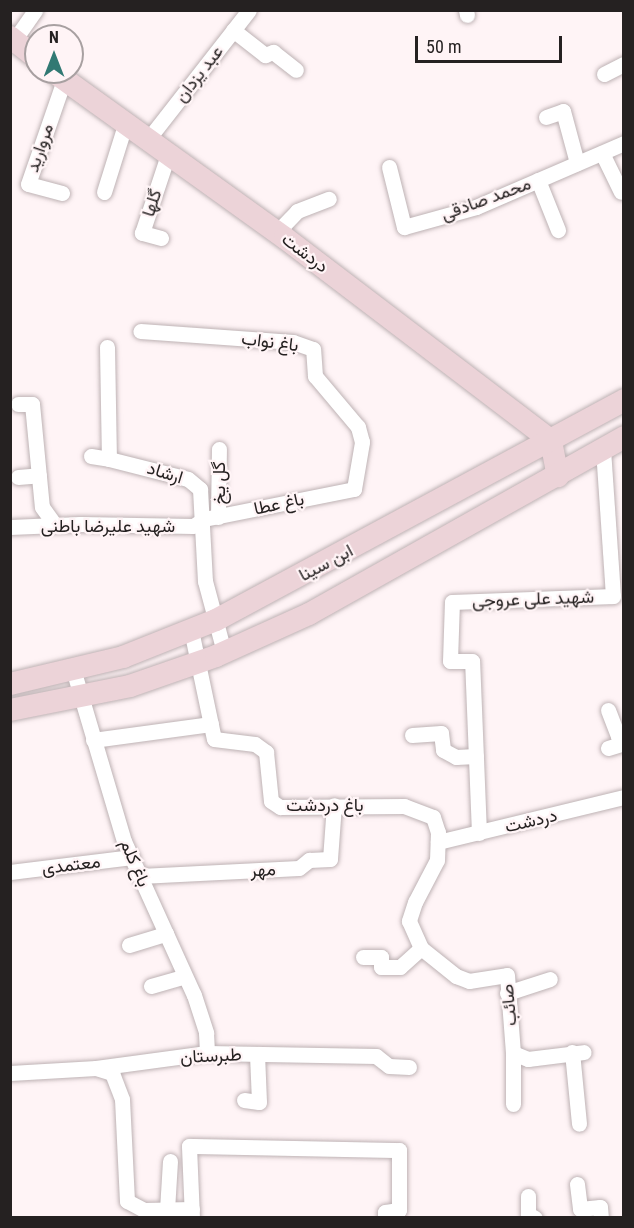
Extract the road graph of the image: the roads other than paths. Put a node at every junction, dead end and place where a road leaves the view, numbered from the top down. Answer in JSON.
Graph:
{"nodes":[{"id":1,"x":34,"y":10,"type":"edge"},
{"id":2,"x":249,"y":10,"type":"edge"},
{"id":3,"x":233,"y":30,"type":"junction"},
{"id":4,"x":13,"y":38,"type":"edge"},
{"id":5,"x":624,"y":64,"type":"edge"},
{"id":6,"x":296,"y":70,"type":"dead end"},
{"id":7,"x":604,"y":74,"type":"dead end"},
{"id":8,"x":57,"y":84,"type":"edge"},
{"id":9,"x":71,"y":84,"type":"edge"},
{"id":10,"x":546,"y":117,"type":"dead end"},
{"id":11,"x":126,"y":122,"type":"junction"},
{"id":12,"x":149,"y":138,"type":"junction"},
{"id":13,"x":624,"y":142,"type":"edge"},
{"id":14,"x":602,"y":153,"type":"junction"},
{"id":15,"x":168,"y":155,"type":"junction"},
{"id":16,"x":577,"y":163,"type":"junction"},
{"id":17,"x":389,"y":167,"type":"dead end"},
{"id":18,"x":538,"y":180,"type":"junction"},
{"id":19,"x":105,"y":192,"type":"dead end"},
{"id":20,"x":621,"y":192,"type":"dead end"},
{"id":21,"x":62,"y":193,"type":"dead end"},
{"id":22,"x":329,"y":199,"type":"dead end"},
{"id":23,"x":558,"y":230,"type":"dead end"},
{"id":24,"x":277,"y":232,"type":"junction"},
{"id":25,"x":161,"y":238,"type":"dead end"},
{"id":26,"x":140,"y":331,"type":"dead end"},
{"id":27,"x":107,"y":347,"type":"dead end"},
{"id":28,"x":624,"y":400,"type":"edge"},
{"id":29,"x":18,"y":404,"type":"dead end"},
{"id":30,"x":624,"y":437,"type":"edge"},
{"id":31,"x":550,"y":441,"type":"junction"},
{"id":32,"x":219,"y":449,"type":"dead end"},
{"id":33,"x":603,"y":450,"type":"junction"},
{"id":34,"x":91,"y":456,"type":"dead end"},
{"id":35,"x":110,"y":459,"type":"junction"},
{"id":36,"x":39,"y":475,"type":"junction"},
{"id":37,"x":558,"y":476,"type":"junction"},
{"id":38,"x":18,"y":477,"type":"dead end"},
{"id":39,"x":354,"y":489,"type":"joint"},
{"id":40,"x":211,"y":518,"type":"junction"},
{"id":41,"x":56,"y":525,"type":"junction"},
{"id":42,"x":10,"y":527,"type":"edge"},
{"id":43,"x":216,"y":620,"type":"junction"},
{"id":44,"x":191,"y":630,"type":"junction"},
{"id":45,"x":224,"y":652,"type":"junction"},
{"id":46,"x":200,"y":662,"type":"junction"},
{"id":47,"x":73,"y":669,"type":"junction"},
{"id":48,"x":10,"y":684,"type":"edge"},
{"id":49,"x":80,"y":696,"type":"junction"},
{"id":50,"x":10,"y":710,"type":"edge"},
{"id":51,"x":608,"y":710,"type":"dead end"},
{"id":52,"x":211,"y":723,"type":"junction"},
{"id":53,"x":412,"y":735,"type":"dead end"},
{"id":54,"x":93,"y":740,"type":"junction"},
{"id":55,"x":624,"y":742,"type":"edge"},
{"id":56,"x":608,"y":748,"type":"dead end"},
{"id":57,"x":476,"y":756,"type":"junction"},
{"id":58,"x":623,"y":797,"type":"edge"},
{"id":59,"x":334,"y":805,"type":"junction"},
{"id":60,"x":624,"y":806,"type":"edge"},
{"id":61,"x":478,"y":833,"type":"junction"},
{"id":62,"x":438,"y":837,"type":"junction"},
{"id":63,"x":132,"y":857,"type":"junction"},
{"id":64,"x":10,"y":872,"type":"edge"},
{"id":65,"x":140,"y":876,"type":"junction"},
{"id":66,"x":166,"y":934,"type":"junction"},
{"id":67,"x":129,"y":945,"type":"dead end"},
{"id":68,"x":421,"y":948,"type":"junction"},
{"id":69,"x":363,"y":957,"type":"dead end"},
{"id":70,"x":185,"y":976,"type":"junction"},
{"id":71,"x":550,"y":979,"type":"dead end"},
{"id":72,"x":151,"y":986,"type":"dead end"},
{"id":73,"x":507,"y":993,"type":"junction"},
{"id":74,"x":207,"y":1053,"type":"junction"},
{"id":75,"x":513,"y":1053,"type":"junction"},
{"id":76,"x":256,"y":1054,"type":"junction"},
{"id":77,"x":409,"y":1067,"type":"dead end"},
{"id":78,"x":96,"y":1068,"type":"junction"},
{"id":79,"x":10,"y":1073,"type":"edge"},
{"id":80,"x":244,"y":1100,"type":"dead end"},
{"id":81,"x":513,"y":1104,"type":"dead end"},
{"id":82,"x":579,"y":1124,"type":"dead end"},
{"id":83,"x":170,"y":1161,"type":"dead end"},
{"id":84,"x":577,"y":1184,"type":"dead end"},
{"id":85,"x":528,"y":1196,"type":"dead end"},
{"id":86,"x":167,"y":1210,"type":"junction"},
{"id":87,"x":192,"y":1213,"type":"edge"},
{"id":88,"x":385,"y":1218,"type":"edge"},
{"id":89,"x":535,"y":1218,"type":"edge"},
{"id":90,"x":601,"y":1218,"type":"edge"}],
"edges":[{"from":1,"to":4,"type":"street"},
{"from":2,"to":3,"type":"street","name":"عبد یزدان"},
{"from":3,"to":6,"type":"street"},
{"from":3,"to":12,"type":"street","name":"عبد یزدان"},
{"from":5,"to":7,"type":"street"},
{"from":8,"to":21,"type":"street","name":"مروارید"},
{"from":9,"to":11,"type":"main road","name":"دردشت"},
{"from":10,"to":16,"type":"street"},
{"from":11,"to":12,"type":"main road","name":"دردشت"},
{"from":11,"to":19,"type":"street"},
{"from":12,"to":15,"type":"main road","name":"دردشت"},
{"from":13,"to":14,"type":"street","name":"محمد صادقی"},
{"from":14,"to":16,"type":"street","name":"محمد صادقی"},
{"from":14,"to":20,"type":"street"},
{"from":15,"to":24,"type":"main road","name":"دردشت"},
{"from":15,"to":25,"type":"street","name":"گلها"},
{"from":16,"to":18,"type":"street","name":"محمد صادقی"},
{"from":17,"to":18,"type":"street","name":"محمد صادقی"},
{"from":18,"to":23,"type":"street"},
{"from":22,"to":24,"type":"street"},
{"from":24,"to":31,"type":"main road","name":"دردشت"},
{"from":26,"to":39,"type":"street","name":"باغ نواب"},
{"from":27,"to":35,"type":"street"},
{"from":28,"to":31,"type":"main road","name":"ابن سینا"},
{"from":29,"to":36,"type":"street"},
{"from":30,"to":33,"type":"main road","name":"ابن سینا"},
{"from":31,"to":37,"type":"main road"},
{"from":31,"to":43,"type":"main road","name":"ابن سینا"},
{"from":32,"to":40,"type":"street","name":"گل یخ"},
{"from":33,"to":37,"type":"main road","name":"ابن سینا"},
{"from":33,"to":57,"type":"street","name":"شهید علی عروجی"},
{"from":34,"to":35,"type":"street","name":"ارشاد"},
{"from":35,"to":40,"type":"street","name":"ارشاد"},
{"from":36,"to":38,"type":"street"},
{"from":36,"to":41,"type":"street"},
{"from":37,"to":45,"type":"main road","name":"ابن سینا"},
{"from":39,"to":40,"type":"street","name":"باغ عطا"},
{"from":40,"to":41,"type":"street","name":"شهید علیرضا باطنی"},
{"from":40,"to":43,"type":"street","name":"ارشاد"},
{"from":41,"to":42,"type":"street","name":"شهید علیرضا باطنی"},
{"from":43,"to":44,"type":"main road","name":"ابن سینا"},
{"from":43,"to":45,"type":"street","name":"ارشاد"},
{"from":44,"to":46,"type":"street"},
{"from":44,"to":47,"type":"main road","name":"ابن سینا"},
{"from":45,"to":46,"type":"main road","name":"ابن سینا"},
{"from":46,"to":49,"type":"main road","name":"ابن سینا"},
{"from":46,"to":52,"type":"street"},
{"from":47,"to":48,"type":"main road","name":"ابن سینا"},
{"from":47,"to":49,"type":"street","name":"باغ کلم"},
{"from":49,"to":50,"type":"main road","name":"ابن سینا"},
{"from":49,"to":54,"type":"street","name":"باغ کلم"},
{"from":51,"to":55,"type":"street"},
{"from":52,"to":54,"type":"street"},
{"from":52,"to":59,"type":"street","name":"باغ دردشت"},
{"from":53,"to":57,"type":"street"},
{"from":54,"to":63,"type":"street","name":"باغ کلم"},
{"from":55,"to":56,"type":"street"},
{"from":57,"to":61,"type":"street","name":"شهید علی عروجی"},
{"from":58,"to":60,"type":"street"},
{"from":58,"to":61,"type":"street","name":"دردشت"},
{"from":59,"to":62,"type":"street","name":"باغ دردشت"},
{"from":59,"to":65,"type":"street","name":"مهر"},
{"from":61,"to":62,"type":"street","name":"دردشت"},
{"from":62,"to":68,"type":"street","name":"صائب"},
{"from":63,"to":64,"type":"street","name":"معتمدی"},
{"from":63,"to":65,"type":"street","name":"باغ کلم"},
{"from":65,"to":66,"type":"street","name":"باغ کلم"},
{"from":66,"to":67,"type":"street"},
{"from":66,"to":70,"type":"street","name":"باغ کلم"},
{"from":68,"to":69,"type":"street"},
{"from":68,"to":73,"type":"street","name":"صائب"},
{"from":70,"to":72,"type":"street"},
{"from":70,"to":74,"type":"street","name":"باغ کلم"},
{"from":71,"to":73,"type":"street"},
{"from":73,"to":75,"type":"street","name":"صائب"},
{"from":74,"to":76,"type":"street","name":"طبرستان"},
{"from":74,"to":78,"type":"street","name":"طبرستان"},
{"from":75,"to":81,"type":"street"},
{"from":75,"to":82,"type":"street","name":"صائب"},
{"from":76,"to":77,"type":"street","name":"طبرستان"},
{"from":76,"to":80,"type":"street"},
{"from":78,"to":79,"type":"street","name":"طبرستان"},
{"from":78,"to":86,"type":"street"},
{"from":83,"to":86,"type":"street"},
{"from":84,"to":90,"type":"street"},
{"from":85,"to":89,"type":"street"},
{"from":86,"to":87,"type":"street"},
{"from":87,"to":88,"type":"street"}]}
